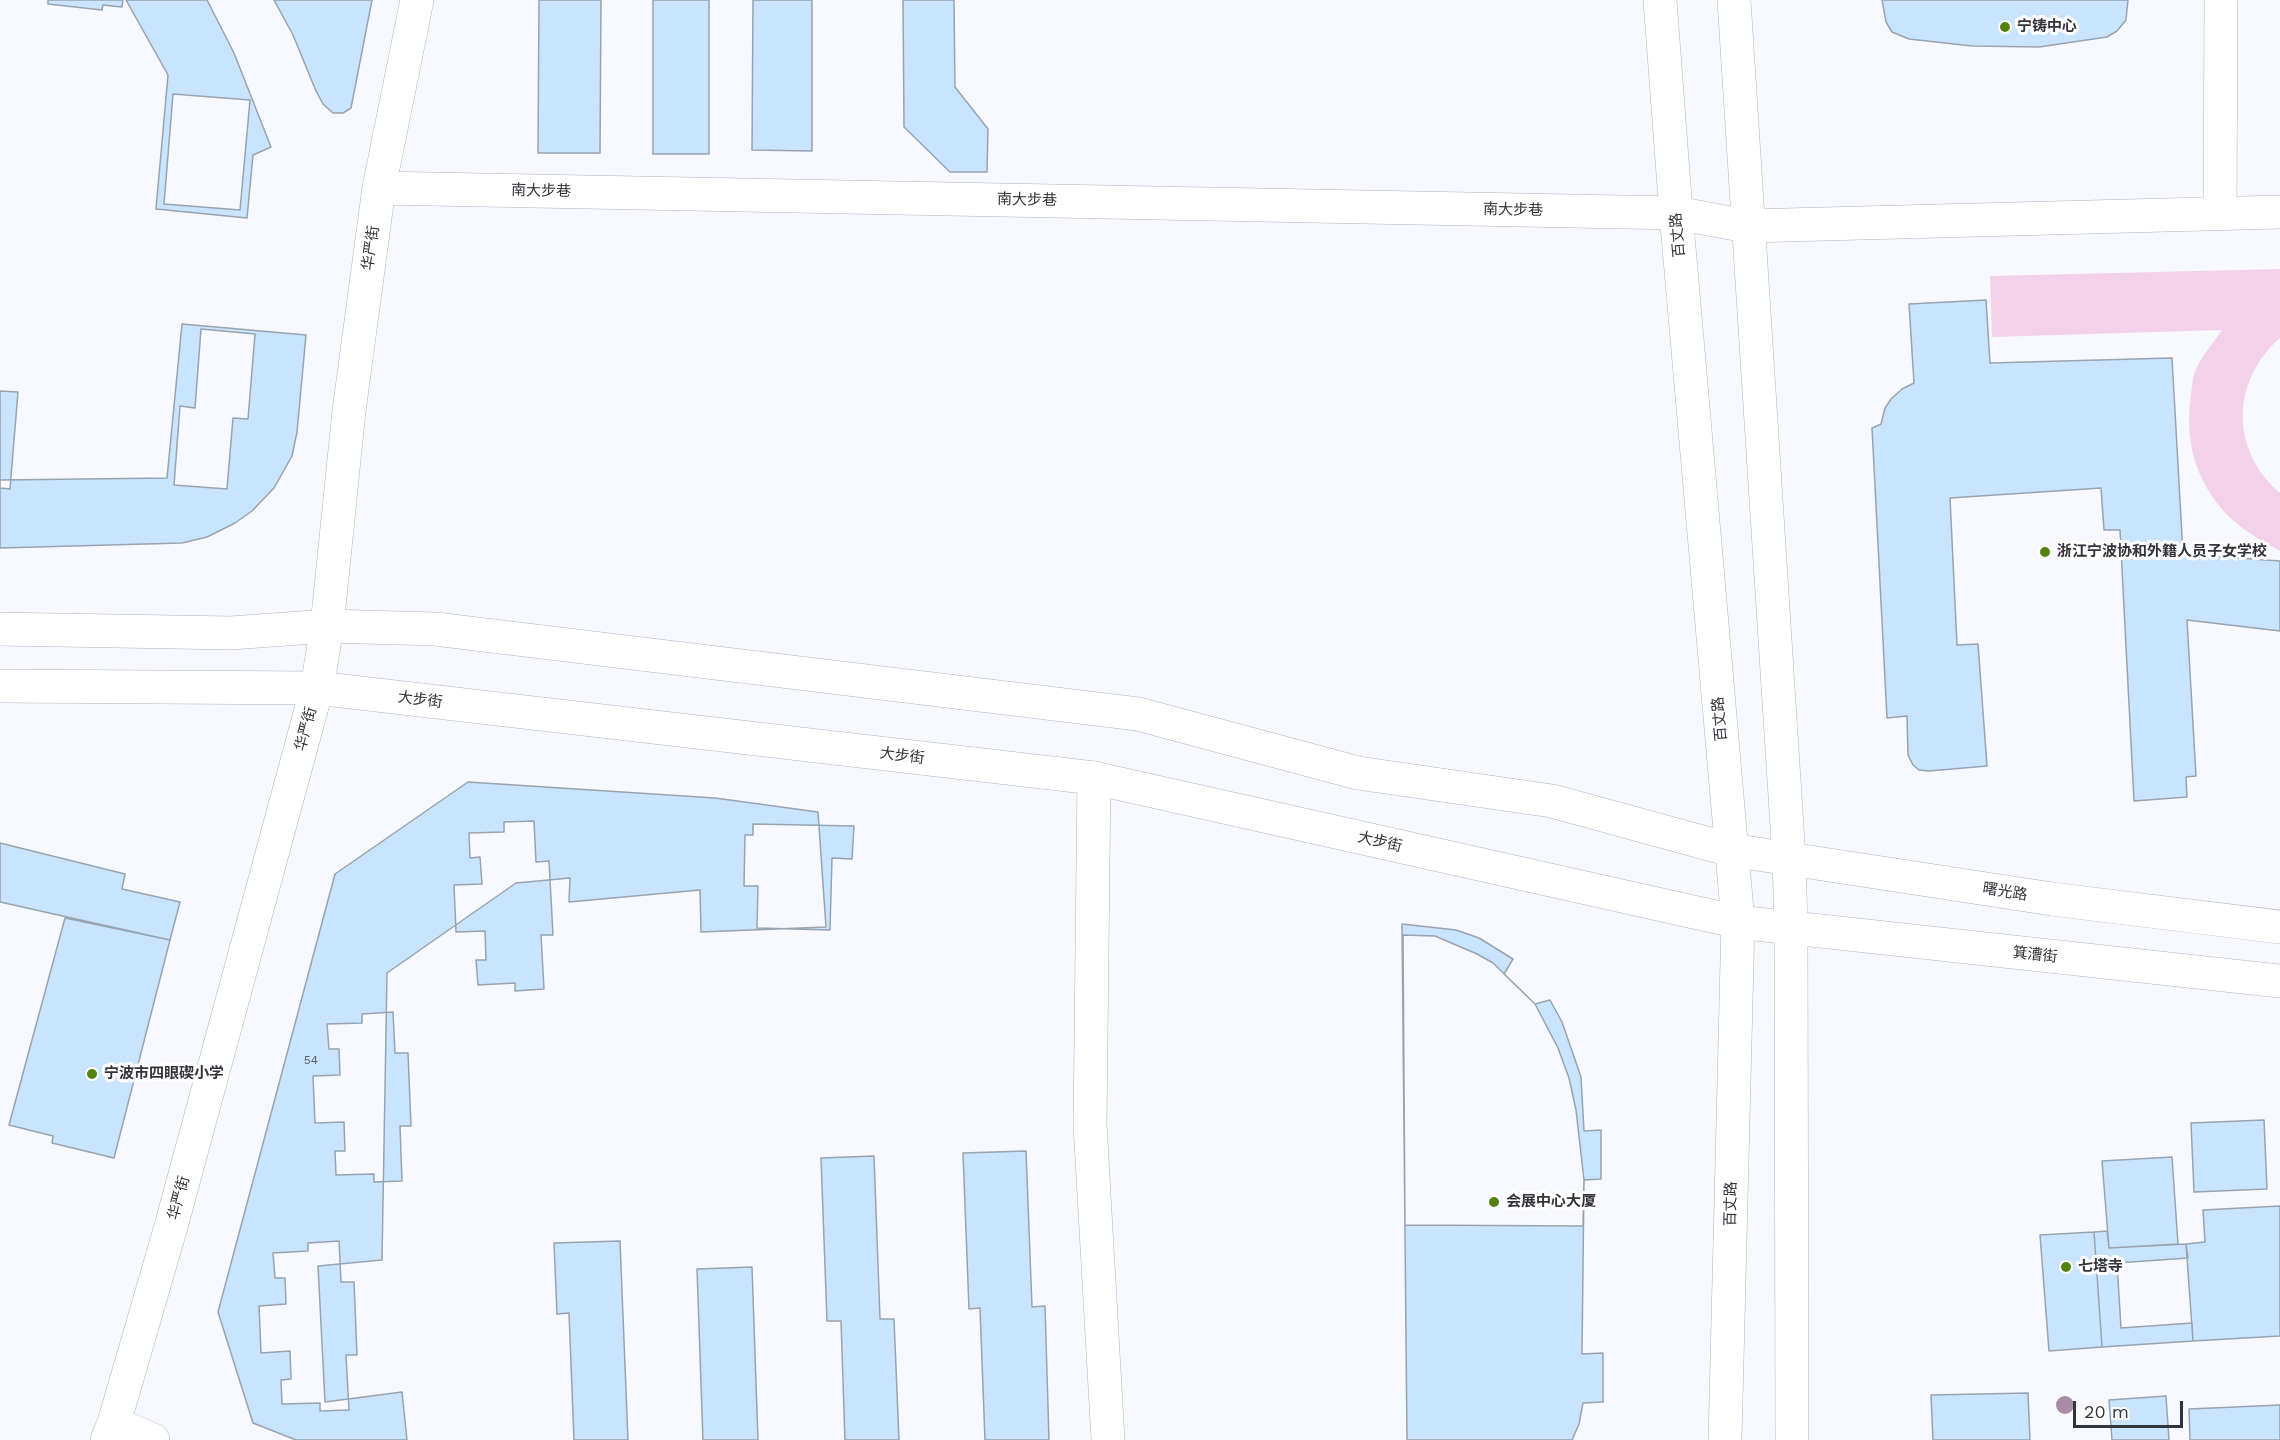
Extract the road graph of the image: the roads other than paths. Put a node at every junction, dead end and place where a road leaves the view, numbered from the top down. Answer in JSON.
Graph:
{"nodes":[{"id":1,"x":417,"y":0,"type":"edge"},
{"id":2,"x":1660,"y":0,"type":"edge"},
{"id":3,"x":1734,"y":0,"type":"edge"},
{"id":4,"x":2221,"y":0,"type":"edge"},
{"id":5,"x":379,"y":188,"type":"junction"},
{"id":6,"x":2280,"y":212,"type":"edge"},
{"id":7,"x":1676,"y":213,"type":"junction"},
{"id":8,"x":2220,"y":214,"type":"junction"},
{"id":9,"x":1747,"y":226,"type":"junction"},
{"id":10,"x":327,"y":626,"type":"junction"},
{"id":11,"x":0,"y":629,"type":"edge"},
{"id":12,"x":0,"y":686,"type":"edge"},
{"id":13,"x":317,"y":688,"type":"junction"},
{"id":14,"x":1094,"y":778,"type":"junction"},
{"id":15,"x":1731,"y":850,"type":"junction"},
{"id":16,"x":1789,"y":858,"type":"junction"},
{"id":17,"x":1738,"y":922,"type":"junction"},
{"id":18,"x":2280,"y":927,"type":"edge"},
{"id":19,"x":1791,"y":929,"type":"junction"},
{"id":20,"x":2280,"y":981,"type":"edge"},
{"id":21,"x":111,"y":1432,"type":"edge"},
{"id":22,"x":153,"y":1440,"type":"edge"},
{"id":23,"x":1108,"y":1440,"type":"edge"},
{"id":24,"x":1725,"y":1440,"type":"edge"},
{"id":25,"x":1792,"y":1440,"type":"edge"}],
"edges":[{"from":1,"to":5,"type":"main road","name":"华严街"},
{"from":2,"to":7,"type":"main road","name":"百丈路"},
{"from":3,"to":9,"type":"main road"},
{"from":4,"to":8,"type":"main road"},
{"from":5,"to":7,"type":"main road","name":"南大步巷"},
{"from":5,"to":10,"type":"main road","name":"华严街"},
{"from":6,"to":8,"type":"main road","name":"南大步巷"},
{"from":7,"to":9,"type":"main road","name":"南大步巷"},
{"from":7,"to":15,"type":"main road","name":"百丈路"},
{"from":8,"to":9,"type":"main road","name":"南大步巷"},
{"from":9,"to":16,"type":"main road"},
{"from":10,"to":11,"type":"main road"},
{"from":10,"to":13,"type":"main road","name":"华严街"},
{"from":10,"to":15,"type":"main road"},
{"from":12,"to":13,"type":"main road","name":"大步街"},
{"from":13,"to":14,"type":"main road","name":"大步街"},
{"from":13,"to":21,"type":"main road","name":"华严街"},
{"from":14,"to":17,"type":"main road","name":"大步街"},
{"from":14,"to":23,"type":"main road"},
{"from":15,"to":16,"type":"main road","name":"曙光路"},
{"from":15,"to":17,"type":"main road","name":"百丈路"},
{"from":16,"to":18,"type":"main road","name":"曙光路"},
{"from":16,"to":19,"type":"main road"},
{"from":17,"to":19,"type":"main road","name":"大步街"},
{"from":17,"to":24,"type":"main road","name":"百丈路"},
{"from":19,"to":20,"type":"main road","name":"箕漕街"},
{"from":19,"to":25,"type":"main road"},
{"from":21,"to":22,"type":"main road"}]}
